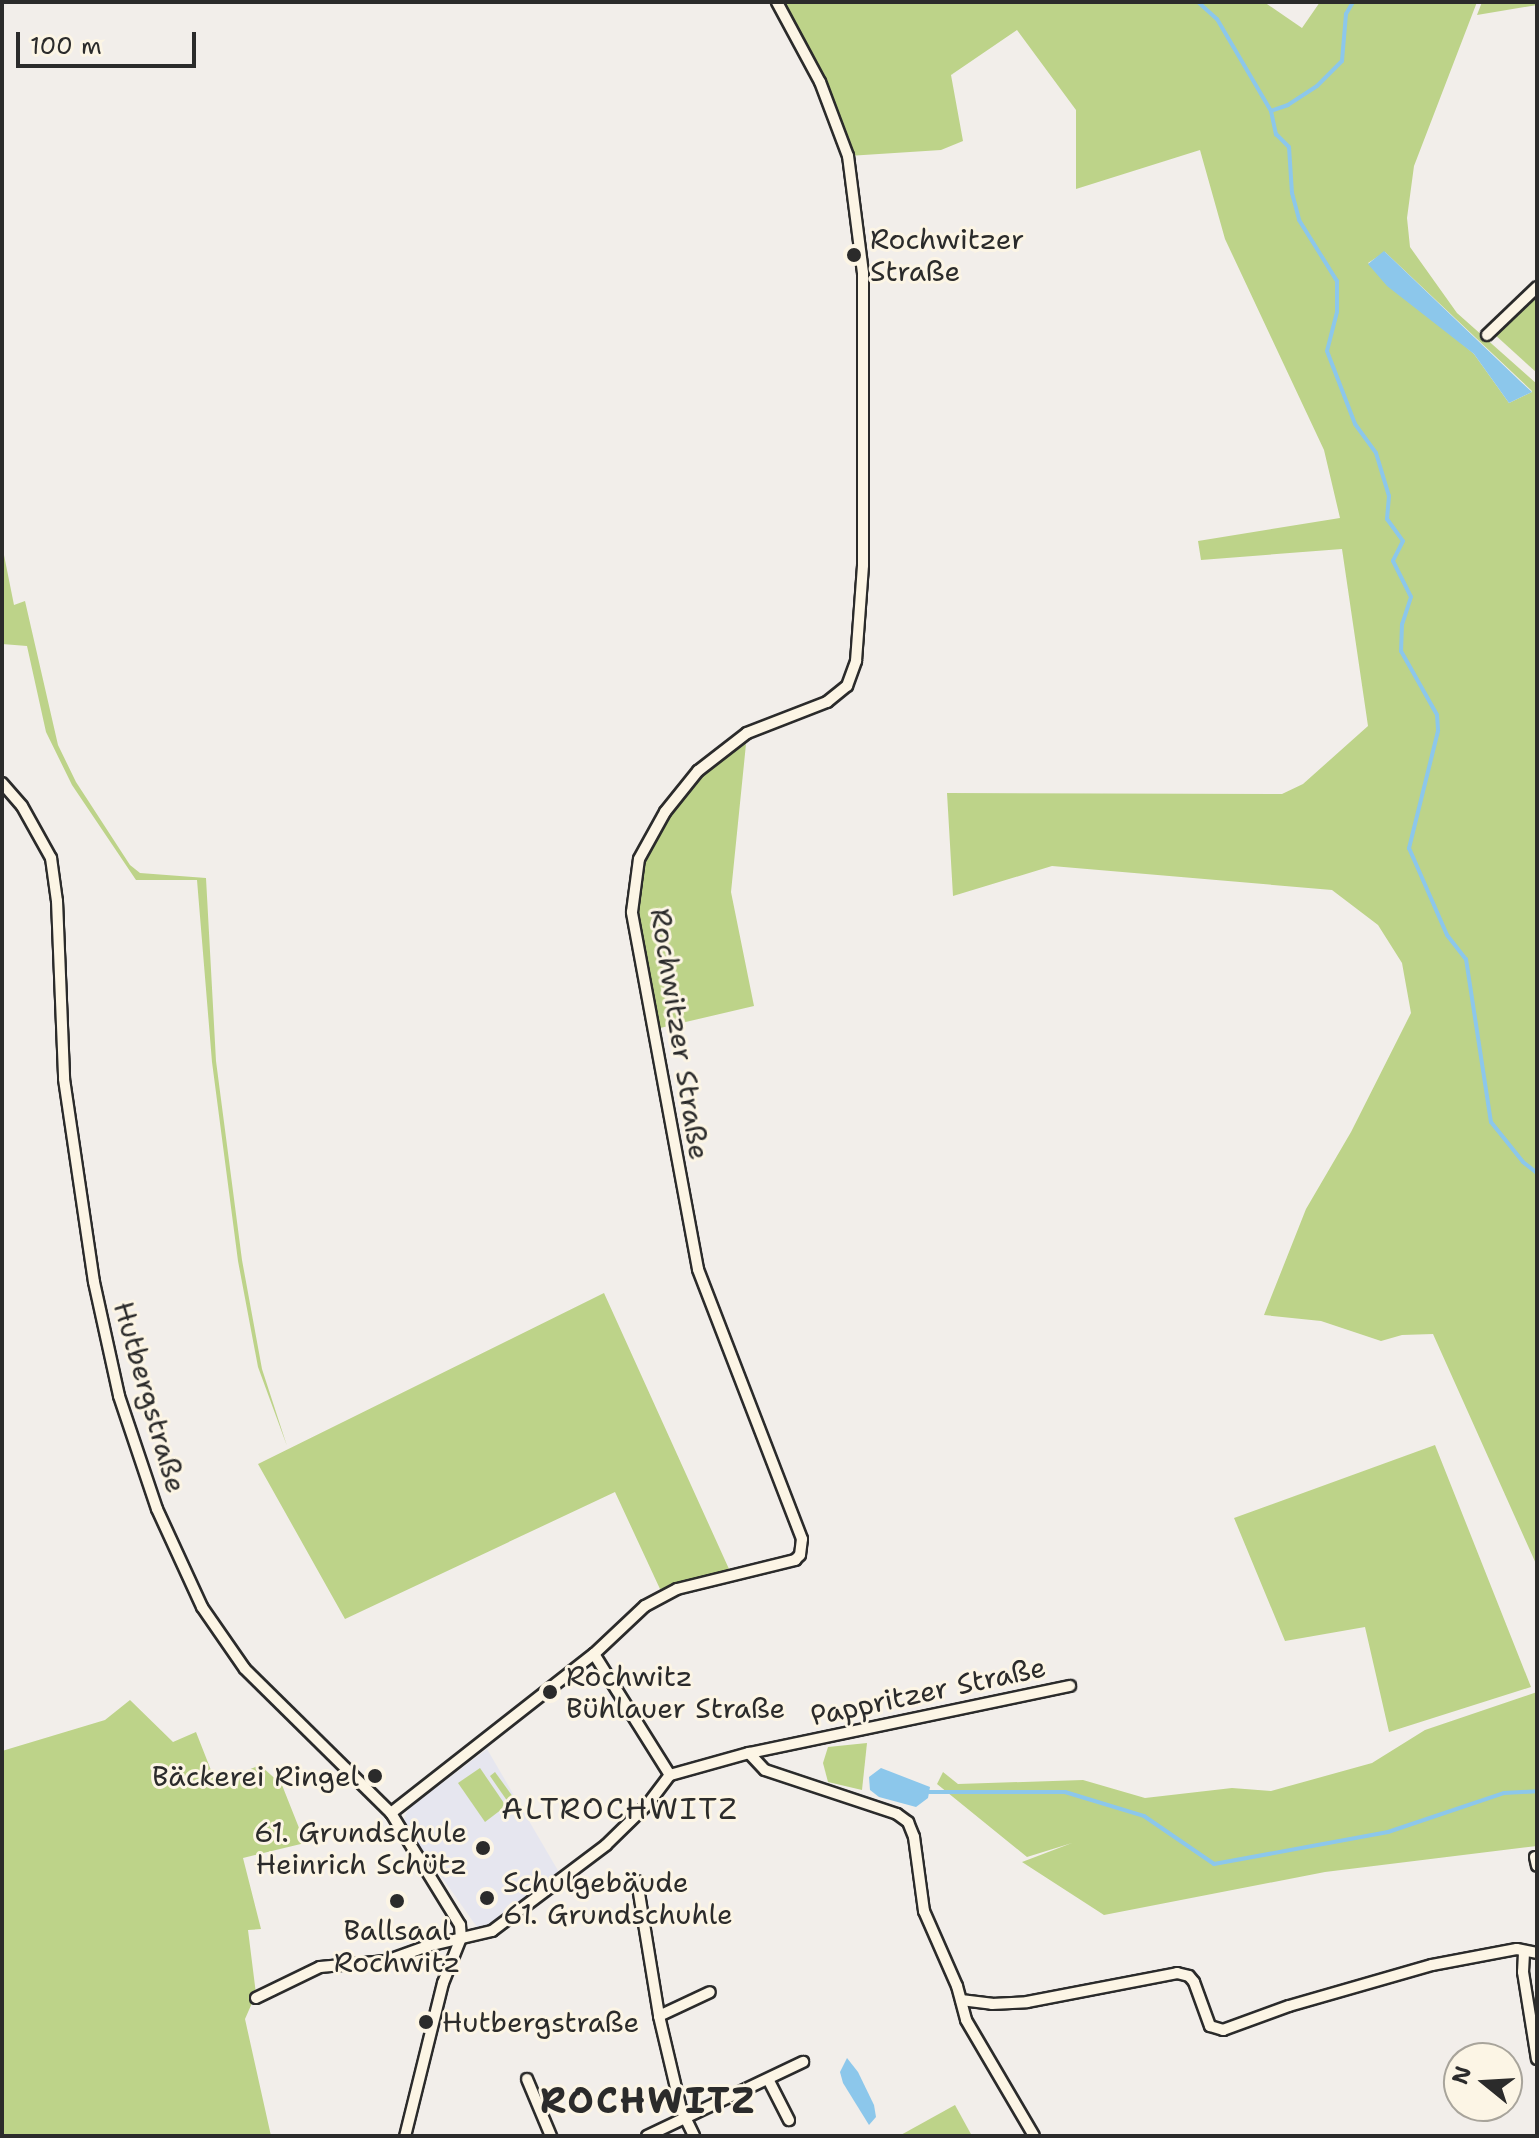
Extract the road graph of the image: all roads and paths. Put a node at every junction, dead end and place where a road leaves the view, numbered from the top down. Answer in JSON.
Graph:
{"nodes":[{"id":1,"x":777,"y":2,"type":"edge"},
{"id":2,"x":1537,"y":287,"type":"edge"},
{"id":3,"x":1487,"y":335,"type":"dead end"},
{"id":4,"x":2,"y":783,"type":"edge"},
{"id":5,"x":594,"y":1654,"type":"junction"},
{"id":6,"x":1070,"y":1686,"type":"dead end"},
{"id":7,"x":749,"y":1753,"type":"junction"},
{"id":8,"x":670,"y":1775,"type":"junction"},
{"id":9,"x":391,"y":1813,"type":"junction"},
{"id":10,"x":637,"y":1881,"type":"dead end"},
{"id":11,"x":461,"y":1938,"type":"junction"},
{"id":12,"x":1524,"y":1953,"type":"junction"},
{"id":13,"x":1537,"y":1953,"type":"edge"},
{"id":14,"x":710,"y":1992,"type":"dead end"},
{"id":15,"x":256,"y":1998,"type":"dead end"},
{"id":16,"x":961,"y":2000,"type":"junction"},
{"id":17,"x":659,"y":2016,"type":"junction"},
{"id":18,"x":1537,"y":2059,"type":"edge"},
{"id":19,"x":803,"y":2062,"type":"dead end"},
{"id":20,"x":527,"y":2079,"type":"dead end"},
{"id":21,"x":769,"y":2081,"type":"junction"},
{"id":22,"x":685,"y":2118,"type":"junction"},
{"id":23,"x":789,"y":2120,"type":"dead end"},
{"id":24,"x":405,"y":2136,"type":"edge"},
{"id":25,"x":551,"y":2136,"type":"edge"},
{"id":26,"x":647,"y":2136,"type":"edge"},
{"id":27,"x":694,"y":2136,"type":"edge"},
{"id":28,"x":1034,"y":2136,"type":"edge"}],
"edges":[{"from":1,"to":5,"type":"street","name":"Rochwitzer Straße"},
{"from":2,"to":3,"type":"street"},
{"from":4,"to":9,"type":"street","name":"Hutbergstraße"},
{"from":5,"to":8,"type":"street"},
{"from":5,"to":9,"type":"street"},
{"from":6,"to":7,"type":"street","name":"Pappritzer Straße"},
{"from":7,"to":8,"type":"street"},
{"from":7,"to":16,"type":"street"},
{"from":8,"to":11,"type":"street"},
{"from":9,"to":11,"type":"street","name":"Hutbergstraße"},
{"from":10,"to":17,"type":"street"},
{"from":11,"to":15,"type":"street"},
{"from":11,"to":24,"type":"street"},
{"from":12,"to":13,"type":"street"},
{"from":12,"to":16,"type":"street"},
{"from":12,"to":18,"type":"street"},
{"from":14,"to":17,"type":"street"},
{"from":16,"to":28,"type":"street"},
{"from":17,"to":22,"type":"street"},
{"from":19,"to":21,"type":"street"},
{"from":20,"to":25,"type":"street"},
{"from":21,"to":22,"type":"street"},
{"from":21,"to":23,"type":"street"},
{"from":22,"to":26,"type":"street"},
{"from":22,"to":27,"type":"street"}]}
